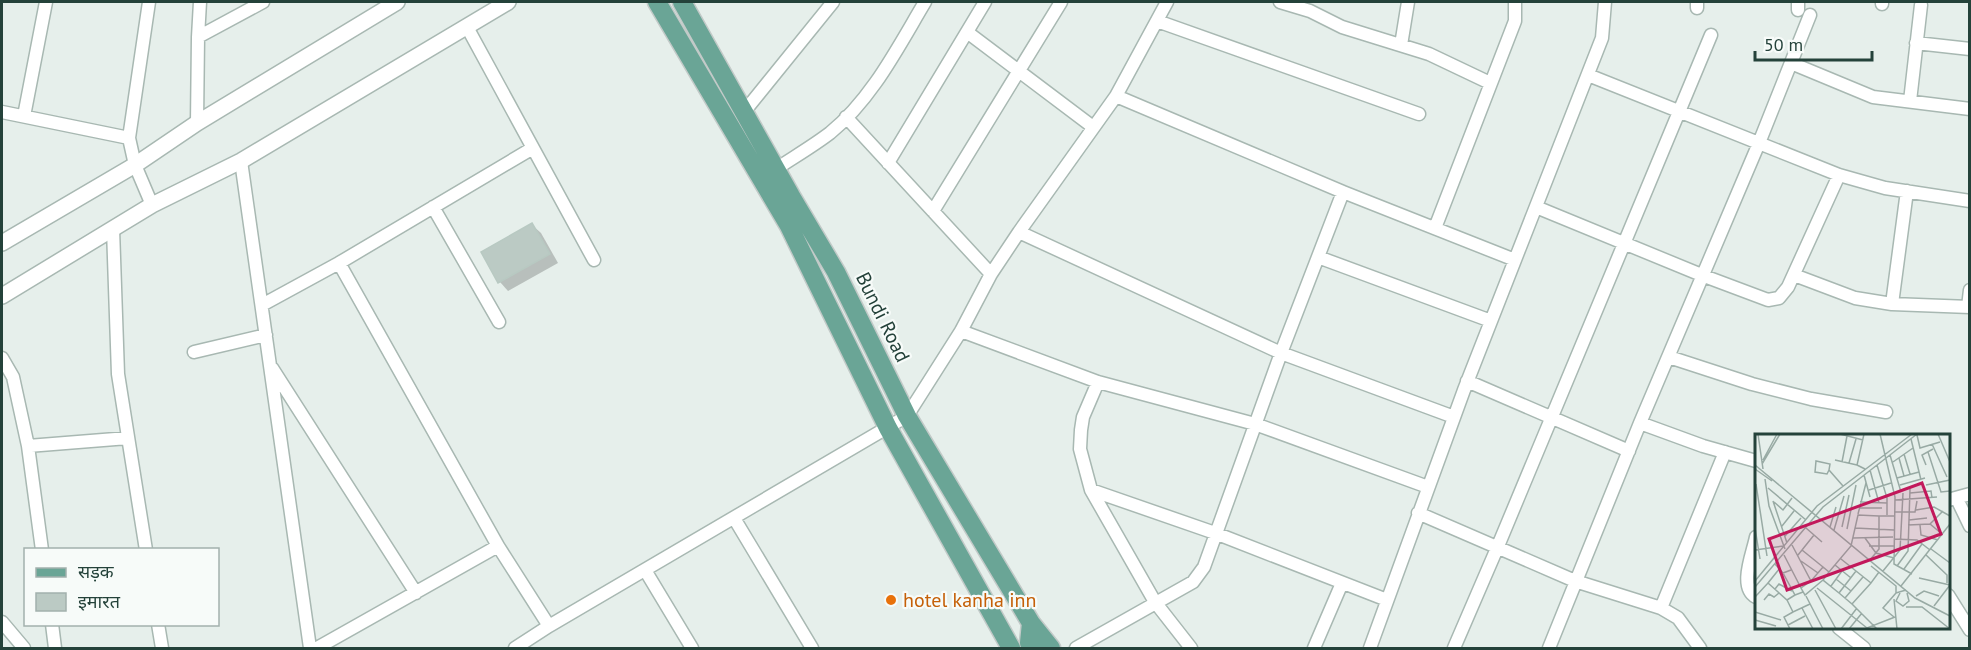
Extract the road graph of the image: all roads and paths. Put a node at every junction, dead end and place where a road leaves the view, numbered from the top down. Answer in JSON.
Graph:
{"nodes":[{"id":1,"x":46,"y":2,"type":"edge"},
{"id":2,"x":149,"y":2,"type":"edge"},
{"id":3,"x":200,"y":2,"type":"edge"},
{"id":4,"x":263,"y":2,"type":"edge"},
{"id":5,"x":397,"y":2,"type":"edge"},
{"id":6,"x":508,"y":2,"type":"edge"},
{"id":7,"x":657,"y":2,"type":"edge"},
{"id":8,"x":682,"y":2,"type":"edge"},
{"id":9,"x":833,"y":2,"type":"edge"},
{"id":10,"x":925,"y":2,"type":"edge"},
{"id":11,"x":985,"y":2,"type":"edge"},
{"id":12,"x":1060,"y":2,"type":"edge"},
{"id":13,"x":1167,"y":2,"type":"edge"},
{"id":14,"x":1280,"y":2,"type":"edge"},
{"id":15,"x":1408,"y":2,"type":"edge"},
{"id":16,"x":1515,"y":2,"type":"edge"},
{"id":17,"x":1605,"y":2,"type":"edge"},
{"id":18,"x":1921,"y":5,"type":"dead end"},
{"id":19,"x":1810,"y":15,"type":"dead end"},
{"id":20,"x":1157,"y":21,"type":"junction"},
{"id":21,"x":467,"y":27,"type":"junction"},
{"id":22,"x":967,"y":32,"type":"junction"},
{"id":23,"x":1711,"y":35,"type":"dead end"},
{"id":24,"x":198,"y":37,"type":"junction"},
{"id":25,"x":1916,"y":43,"type":"junction"},
{"id":26,"x":1401,"y":45,"type":"junction"},
{"id":27,"x":1970,"y":49,"type":"edge"},
{"id":28,"x":1791,"y":63,"type":"junction"},
{"id":29,"x":1019,"y":70,"type":"junction"},
{"id":30,"x":1588,"y":75,"type":"junction"},
{"id":31,"x":1490,"y":83,"type":"junction"},
{"id":32,"x":1116,"y":96,"type":"junction"},
{"id":33,"x":1910,"y":101,"type":"junction"},
{"id":34,"x":1970,"y":109,"type":"edge"},
{"id":35,"x":1679,"y":110,"type":"junction"},
{"id":36,"x":2,"y":112,"type":"edge"},
{"id":37,"x":744,"y":112,"type":"junction"},
{"id":38,"x":1419,"y":114,"type":"dead end"},
{"id":39,"x":24,"y":116,"type":"junction"},
{"id":40,"x":846,"y":117,"type":"junction"},
{"id":41,"x":197,"y":123,"type":"junction"},
{"id":42,"x":1093,"y":127,"type":"junction"},
{"id":43,"x":129,"y":138,"type":"junction"},
{"id":44,"x":1759,"y":143,"type":"junction"},
{"id":45,"x":533,"y":148,"type":"junction"},
{"id":46,"x":242,"y":161,"type":"junction"},
{"id":47,"x":888,"y":163,"type":"junction"},
{"id":48,"x":135,"y":165,"type":"junction"},
{"id":49,"x":776,"y":169,"type":"junction"},
{"id":50,"x":1839,"y":175,"type":"junction"},
{"id":51,"x":1907,"y":191,"type":"junction"},
{"id":52,"x":1343,"y":192,"type":"junction"},
{"id":53,"x":1970,"y":201,"type":"edge"},
{"id":54,"x":152,"y":205,"type":"junction"},
{"id":55,"x":433,"y":207,"type":"junction"},
{"id":56,"x":1536,"y":207,"type":"junction"},
{"id":57,"x":933,"y":211,"type":"junction"},
{"id":58,"x":1435,"y":228,"type":"junction"},
{"id":59,"x":113,"y":229,"type":"junction"},
{"id":60,"x":1019,"y":231,"type":"junction"},
{"id":61,"x":2,"y":243,"type":"edge"},
{"id":62,"x":1624,"y":243,"type":"junction"},
{"id":63,"x":1318,"y":257,"type":"junction"},
{"id":64,"x":594,"y":260,"type":"dead end"},
{"id":65,"x":1515,"y":260,"type":"junction"},
{"id":66,"x":339,"y":263,"type":"junction"},
{"id":67,"x":991,"y":274,"type":"junction"},
{"id":68,"x":1794,"y":275,"type":"junction"},
{"id":69,"x":1704,"y":276,"type":"junction"},
{"id":70,"x":1970,"y":290,"type":"edge"},
{"id":71,"x":2,"y":296,"type":"edge"},
{"id":72,"x":1892,"y":304,"type":"junction"},
{"id":73,"x":262,"y":305,"type":"junction"},
{"id":74,"x":1969,"y":307,"type":"edge"},
{"id":75,"x":1491,"y":321,"type":"junction"},
{"id":76,"x":499,"y":322,"type":"dead end"},
{"id":77,"x":961,"y":331,"type":"junction"},
{"id":78,"x":266,"y":335,"type":"junction"},
{"id":79,"x":194,"y":352,"type":"dead end"},
{"id":80,"x":1281,"y":353,"type":"junction"},
{"id":81,"x":1669,"y":357,"type":"junction"},
{"id":82,"x":2,"y":358,"type":"edge"},
{"id":83,"x":270,"y":364,"type":"junction"},
{"id":84,"x":13,"y":377,"type":"junction"},
{"id":85,"x":1467,"y":381,"type":"junction"},
{"id":86,"x":1098,"y":382,"type":"junction"},
{"id":87,"x":2,"y":384,"type":"edge"},
{"id":88,"x":1886,"y":412,"type":"dead end"},
{"id":89,"x":907,"y":416,"type":"junction"},
{"id":90,"x":1454,"y":417,"type":"junction"},
{"id":91,"x":1551,"y":418,"type":"junction"},
{"id":92,"x":1640,"y":423,"type":"junction"},
{"id":93,"x":1255,"y":424,"type":"junction"},
{"id":94,"x":888,"y":428,"type":"junction"},
{"id":95,"x":128,"y":438,"type":"junction"},
{"id":96,"x":28,"y":446,"type":"junction"},
{"id":97,"x":1629,"y":451,"type":"junction"},
{"id":98,"x":1725,"y":452,"type":"junction"},
{"id":99,"x":1755,"y":460,"type":"edge"},
{"id":100,"x":1428,"y":487,"type":"junction"},
{"id":101,"x":1091,"y":490,"type":"junction"},
{"id":102,"x":1970,"y":494,"type":"edge"},
{"id":103,"x":1953,"y":500,"type":"edge"},
{"id":104,"x":1418,"y":513,"type":"junction"},
{"id":105,"x":734,"y":518,"type":"junction"},
{"id":106,"x":1970,"y":526,"type":"edge"},
{"id":107,"x":1215,"y":533,"type":"junction"},
{"id":108,"x":1755,"y":541,"type":"edge"},
{"id":109,"x":498,"y":546,"type":"junction"},
{"id":110,"x":1498,"y":546,"type":"junction"},
{"id":111,"x":42,"y":548,"type":"edge"},
{"id":112,"x":146,"y":548,"type":"edge"},
{"id":113,"x":645,"y":570,"type":"junction"},
{"id":114,"x":1575,"y":581,"type":"junction"},
{"id":115,"x":1342,"y":583,"type":"junction"},
{"id":116,"x":416,"y":592,"type":"junction"},
{"id":117,"x":1755,"y":596,"type":"edge"},
{"id":118,"x":1950,"y":598,"type":"edge"},
{"id":119,"x":1387,"y":600,"type":"junction"},
{"id":120,"x":1155,"y":602,"type":"junction"},
{"id":121,"x":1661,"y":608,"type":"junction"},
{"id":122,"x":2,"y":621,"type":"edge"},
{"id":123,"x":1031,"y":623,"type":"junction"},
{"id":124,"x":52,"y":626,"type":"edge"},
{"id":125,"x":158,"y":626,"type":"edge"},
{"id":126,"x":549,"y":626,"type":"junction"},
{"id":127,"x":1841,"y":629,"type":"edge"},
{"id":128,"x":1970,"y":630,"type":"edge"},
{"id":129,"x":24,"y":648,"type":"edge"},
{"id":130,"x":55,"y":648,"type":"edge"},
{"id":131,"x":162,"y":648,"type":"edge"},
{"id":132,"x":310,"y":648,"type":"edge"},
{"id":133,"x":317,"y":648,"type":"edge"},
{"id":134,"x":514,"y":648,"type":"edge"},
{"id":135,"x":692,"y":648,"type":"edge"},
{"id":136,"x":812,"y":648,"type":"edge"},
{"id":137,"x":1011,"y":648,"type":"edge"},
{"id":138,"x":1032,"y":648,"type":"edge"},
{"id":139,"x":1051,"y":648,"type":"edge"},
{"id":140,"x":1076,"y":648,"type":"edge"},
{"id":141,"x":1191,"y":648,"type":"edge"},
{"id":142,"x":1314,"y":648,"type":"edge"},
{"id":143,"x":1370,"y":648,"type":"edge"},
{"id":144,"x":1454,"y":648,"type":"edge"},
{"id":145,"x":1550,"y":648,"type":"edge"},
{"id":146,"x":1700,"y":648,"type":"edge"},
{"id":147,"x":1864,"y":648,"type":"edge"}],
"edges":[{"from":1,"to":39,"type":"street"},
{"from":2,"to":43,"type":"street"},
{"from":3,"to":24,"type":"street"},
{"from":4,"to":24,"type":"street"},
{"from":5,"to":41,"type":"street"},
{"from":6,"to":21,"type":"street"},
{"from":7,"to":94,"type":"main road"},
{"from":8,"to":37,"type":"main road","name":"Bundi Road"},
{"from":9,"to":37,"type":"street"},
{"from":10,"to":40,"type":"street"},
{"from":11,"to":22,"type":"street"},
{"from":12,"to":29,"type":"street"},
{"from":13,"to":20,"type":"street"},
{"from":14,"to":26,"type":"street"},
{"from":15,"to":26,"type":"street"},
{"from":16,"to":31,"type":"street"},
{"from":17,"to":30,"type":"street"},
{"from":18,"to":25,"type":"street"},
{"from":19,"to":28,"type":"street"},
{"from":20,"to":32,"type":"street"},
{"from":20,"to":38,"type":"street"},
{"from":21,"to":45,"type":"street"},
{"from":21,"to":46,"type":"street"},
{"from":22,"to":29,"type":"street"},
{"from":22,"to":47,"type":"street"},
{"from":23,"to":35,"type":"street"},
{"from":24,"to":41,"type":"street"},
{"from":25,"to":27,"type":"street"},
{"from":25,"to":33,"type":"street"},
{"from":26,"to":31,"type":"street"},
{"from":28,"to":33,"type":"street"},
{"from":28,"to":44,"type":"street"},
{"from":29,"to":42,"type":"street"},
{"from":29,"to":57,"type":"street"},
{"from":30,"to":35,"type":"street"},
{"from":30,"to":56,"type":"street"},
{"from":31,"to":58,"type":"street"},
{"from":32,"to":42,"type":"street"},
{"from":32,"to":52,"type":"street"},
{"from":33,"to":34,"type":"street"},
{"from":35,"to":44,"type":"street"},
{"from":35,"to":62,"type":"street"},
{"from":36,"to":39,"type":"street"},
{"from":37,"to":49,"type":"main road","name":"Bundi Road"},
{"from":39,"to":43,"type":"street"},
{"from":40,"to":47,"type":"street"},
{"from":40,"to":49,"type":"street"},
{"from":41,"to":48,"type":"street"},
{"from":42,"to":60,"type":"street"},
{"from":43,"to":48,"type":"street"},
{"from":44,"to":50,"type":"street"},
{"from":44,"to":69,"type":"street"},
{"from":45,"to":55,"type":"street"},
{"from":45,"to":64,"type":"street"},
{"from":46,"to":54,"type":"street"},
{"from":46,"to":73,"type":"street"},
{"from":47,"to":57,"type":"street"},
{"from":48,"to":54,"type":"street"},
{"from":48,"to":61,"type":"street"},
{"from":49,"to":89,"type":"main road","name":"Bundi Road"},
{"from":50,"to":51,"type":"street"},
{"from":50,"to":68,"type":"street"},
{"from":51,"to":53,"type":"street"},
{"from":51,"to":72,"type":"street"},
{"from":52,"to":58,"type":"street"},
{"from":52,"to":63,"type":"street"},
{"from":54,"to":59,"type":"street"},
{"from":55,"to":66,"type":"street"},
{"from":55,"to":76,"type":"street"},
{"from":56,"to":62,"type":"street"},
{"from":56,"to":65,"type":"street"},
{"from":57,"to":67,"type":"street"},
{"from":58,"to":65,"type":"street"},
{"from":59,"to":71,"type":"street"},
{"from":59,"to":95,"type":"street"},
{"from":60,"to":67,"type":"street"},
{"from":60,"to":80,"type":"street"},
{"from":62,"to":69,"type":"street"},
{"from":62,"to":91,"type":"street"},
{"from":63,"to":75,"type":"street"},
{"from":63,"to":80,"type":"street"},
{"from":65,"to":75,"type":"street"},
{"from":66,"to":73,"type":"street"},
{"from":66,"to":109,"type":"street"},
{"from":67,"to":77,"type":"street"},
{"from":68,"to":69,"type":"street"},
{"from":68,"to":72,"type":"street"},
{"from":69,"to":81,"type":"street"},
{"from":70,"to":74,"type":"street"},
{"from":72,"to":74,"type":"street"},
{"from":73,"to":78,"type":"street"},
{"from":75,"to":85,"type":"street"},
{"from":77,"to":86,"type":"street"},
{"from":77,"to":89,"type":"street"},
{"from":78,"to":79,"type":"street"},
{"from":78,"to":83,"type":"street"},
{"from":80,"to":90,"type":"street"},
{"from":80,"to":93,"type":"street"},
{"from":81,"to":88,"type":"street"},
{"from":81,"to":92,"type":"street"},
{"from":82,"to":84,"type":"street"},
{"from":83,"to":116,"type":"street"},
{"from":83,"to":132,"type":"street"},
{"from":84,"to":87,"type":"street"},
{"from":84,"to":96,"type":"street"},
{"from":85,"to":90,"type":"street"},
{"from":85,"to":91,"type":"street"},
{"from":86,"to":93,"type":"street"},
{"from":86,"to":101,"type":"street"},
{"from":89,"to":94,"type":"street"},
{"from":89,"to":123,"type":"main road","name":"Bundi Road"},
{"from":90,"to":100,"type":"street"},
{"from":91,"to":97,"type":"street"},
{"from":91,"to":110,"type":"street"},
{"from":92,"to":97,"type":"street"},
{"from":92,"to":98,"type":"street"},
{"from":93,"to":100,"type":"street"},
{"from":93,"to":107,"type":"street"},
{"from":94,"to":105,"type":"street"},
{"from":94,"to":137,"type":"main road"},
{"from":95,"to":96,"type":"street"},
{"from":95,"to":112,"type":"street"},
{"from":96,"to":111,"type":"street"},
{"from":97,"to":114,"type":"street"},
{"from":98,"to":99,"type":"street"},
{"from":98,"to":121,"type":"street"},
{"from":100,"to":104,"type":"street"},
{"from":101,"to":107,"type":"street"},
{"from":101,"to":120,"type":"street"},
{"from":102,"to":103,"type":"street"},
{"from":103,"to":106,"type":"street"},
{"from":104,"to":110,"type":"street"},
{"from":104,"to":119,"type":"street"},
{"from":105,"to":113,"type":"street"},
{"from":105,"to":136,"type":"street"},
{"from":107,"to":115,"type":"street"},
{"from":107,"to":120,"type":"street"},
{"from":108,"to":117,"type":"street"},
{"from":109,"to":116,"type":"street"},
{"from":109,"to":126,"type":"street"},
{"from":110,"to":114,"type":"street"},
{"from":110,"to":144,"type":"street"},
{"from":113,"to":126,"type":"street"},
{"from":113,"to":135,"type":"street"},
{"from":114,"to":121,"type":"street"},
{"from":114,"to":145,"type":"street"},
{"from":115,"to":119,"type":"street"},
{"from":115,"to":142,"type":"street"},
{"from":116,"to":133,"type":"street"},
{"from":118,"to":128,"type":"street"},
{"from":119,"to":143,"type":"street"},
{"from":120,"to":140,"type":"street"},
{"from":120,"to":141,"type":"street"},
{"from":121,"to":146,"type":"street"},
{"from":122,"to":129,"type":"street"},
{"from":123,"to":138,"type":"main road"},
{"from":123,"to":139,"type":"main road","name":"Bundi Road"},
{"from":124,"to":130,"type":"street"},
{"from":125,"to":131,"type":"street"},
{"from":126,"to":134,"type":"street"},
{"from":127,"to":147,"type":"street"}]}
